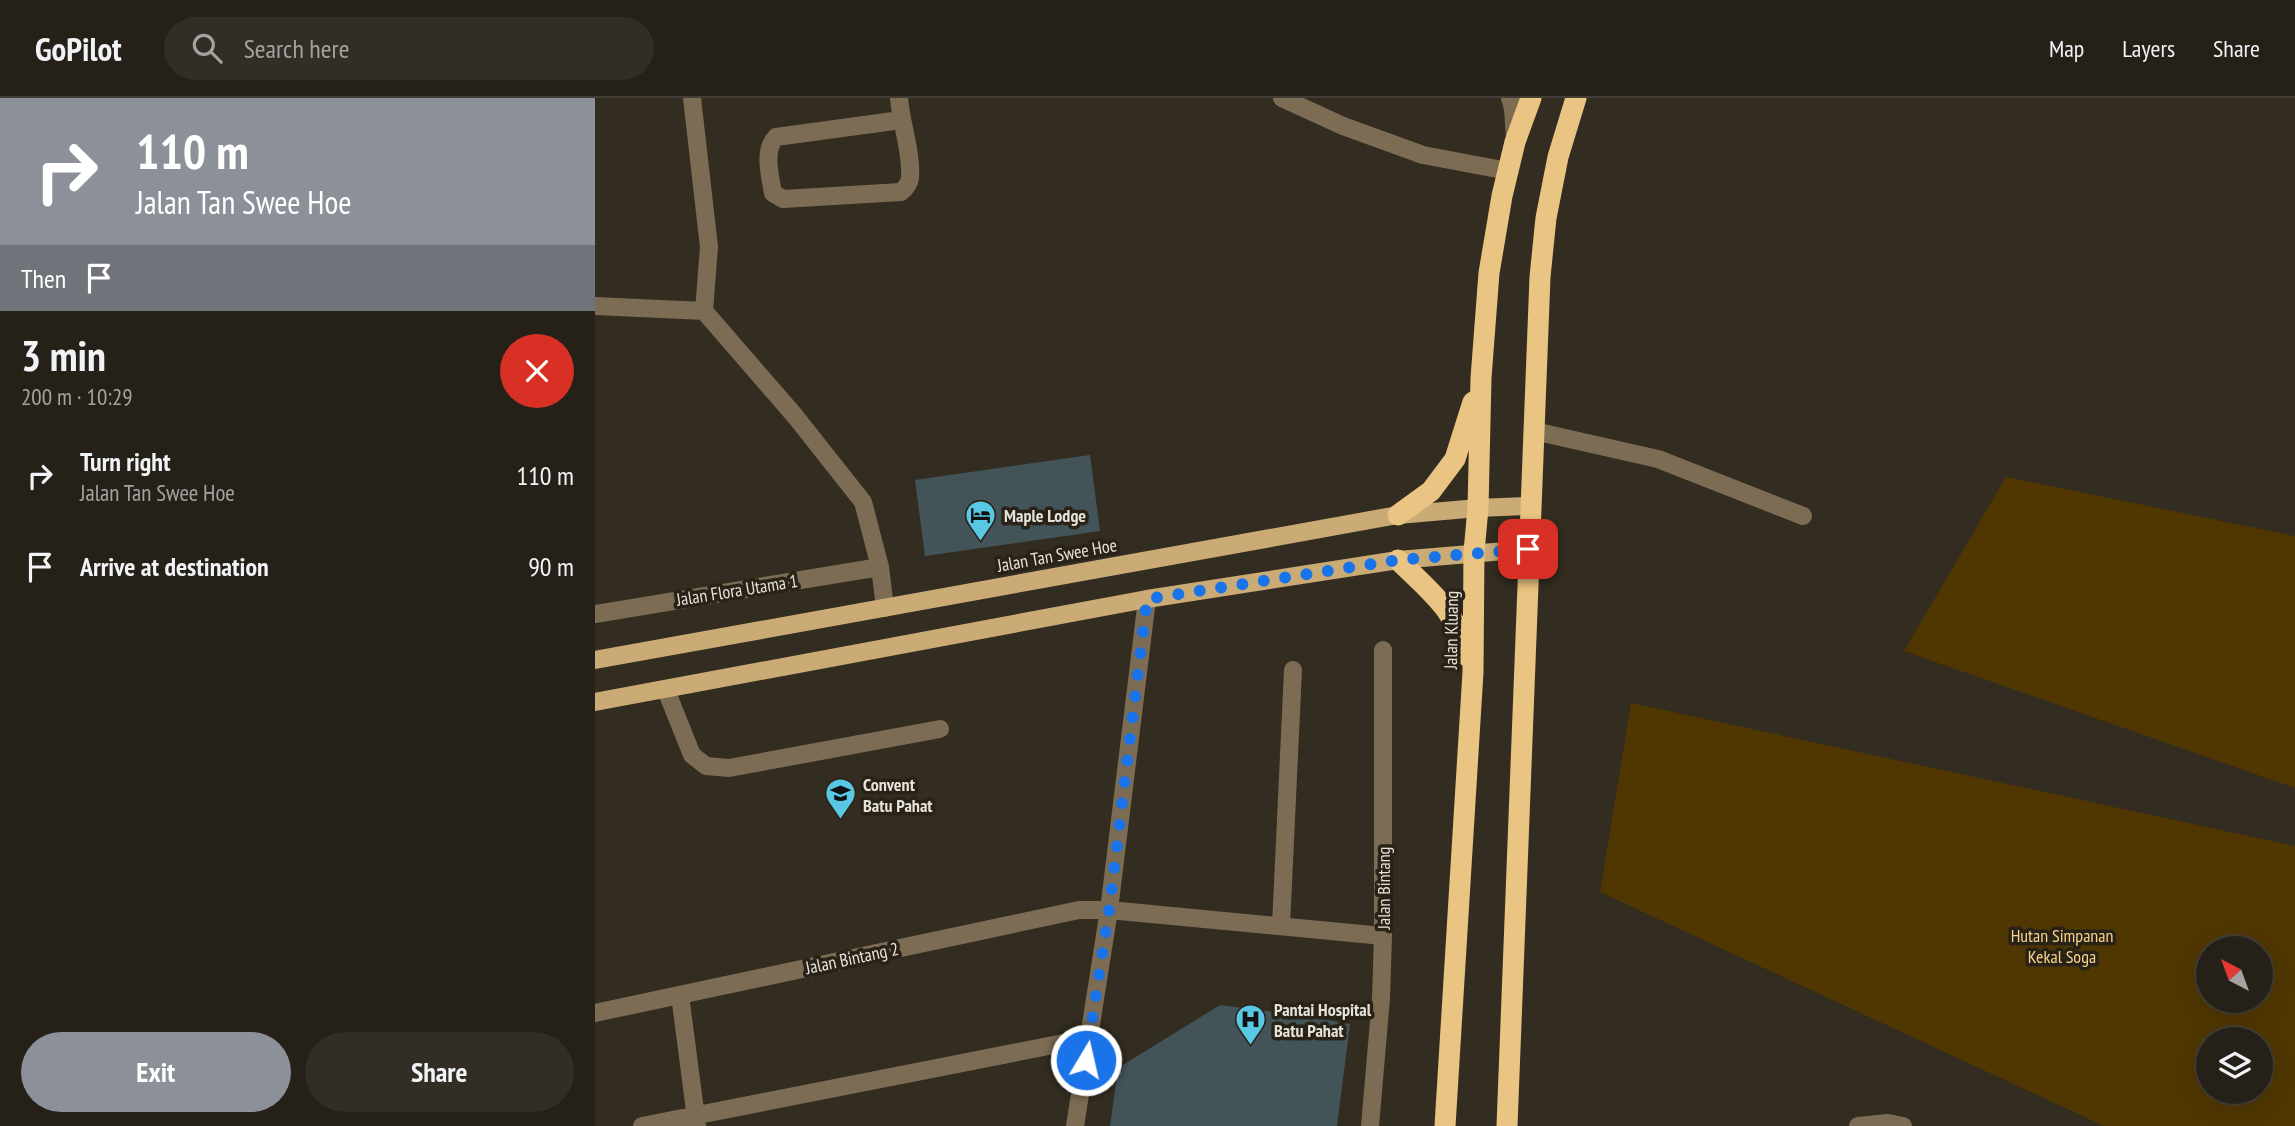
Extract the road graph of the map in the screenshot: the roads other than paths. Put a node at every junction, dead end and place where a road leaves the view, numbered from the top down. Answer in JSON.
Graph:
{"nodes":[{"id":1,"x":692,"y":98,"type":"edge"},
{"id":2,"x":899,"y":98,"type":"edge"},
{"id":3,"x":1282,"y":98,"type":"edge"},
{"id":4,"x":1510,"y":98,"type":"edge"},
{"id":5,"x":1531,"y":98,"type":"edge"},
{"id":6,"x":1576,"y":98,"type":"edge"},
{"id":7,"x":901,"y":120,"type":"junction"},
{"id":8,"x":1515,"y":142,"type":"junction"},
{"id":9,"x":1508,"y":171,"type":"junction"},
{"id":10,"x":595,"y":306,"type":"edge"},
{"id":11,"x":704,"y":311,"type":"junction"},
{"id":12,"x":1481,"y":378,"type":"junction"},
{"id":13,"x":1534,"y":431,"type":"junction"},
{"id":14,"x":1529,"y":506,"type":"junction"},
{"id":15,"x":1478,"y":508,"type":"junction"},
{"id":16,"x":1398,"y":515,"type":"junction"},
{"id":17,"x":1803,"y":516,"type":"dead end"},
{"id":18,"x":1528,"y":549,"type":"junction"},
{"id":19,"x":1474,"y":552,"type":"junction"},
{"id":20,"x":1398,"y":560,"type":"junction"},
{"id":21,"x":880,"y":566,"type":"junction"},
{"id":22,"x":1147,"y":599,"type":"junction"},
{"id":23,"x":885,"y":608,"type":"junction"},
{"id":24,"x":595,"y":614,"type":"edge"},
{"id":25,"x":1383,"y":650,"type":"dead end"},
{"id":26,"x":595,"y":660,"type":"edge"},
{"id":27,"x":1293,"y":670,"type":"dead end"},
{"id":28,"x":1473,"y":672,"type":"junction"},
{"id":29,"x":666,"y":690,"type":"junction"},
{"id":30,"x":595,"y":702,"type":"edge"},
{"id":31,"x":940,"y":729,"type":"dead end"},
{"id":32,"x":1109,"y":910,"type":"junction"},
{"id":33,"x":1280,"y":926,"type":"junction"},
{"id":34,"x":1383,"y":936,"type":"junction"},
{"id":35,"x":680,"y":995,"type":"junction"},
{"id":36,"x":595,"y":1013,"type":"edge"},
{"id":37,"x":1089,"y":1038,"type":"junction"},
{"id":38,"x":697,"y":1120,"type":"edge"},
{"id":39,"x":642,"y":1126,"type":"edge"},
{"id":40,"x":1075,"y":1126,"type":"edge"},
{"id":41,"x":1370,"y":1126,"type":"edge"},
{"id":42,"x":1445,"y":1126,"type":"edge"},
{"id":43,"x":1507,"y":1126,"type":"edge"},
{"id":44,"x":1858,"y":1126,"type":"edge"},
{"id":45,"x":1903,"y":1126,"type":"edge"}],
"edges":[{"from":1,"to":11,"type":"street"},
{"from":2,"to":7,"type":"street"},
{"from":3,"to":9,"type":"street"},
{"from":4,"to":8,"type":"street"},
{"from":5,"to":8,"type":"highway","name":"Jalan Kluang"},
{"from":6,"to":13,"type":"highway"},
{"from":7,"to":7,"type":"street"},
{"from":8,"to":9,"type":"highway","name":"Jalan Kluang"},
{"from":9,"to":12,"type":"highway","name":"Jalan Kluang"},
{"from":10,"to":11,"type":"street"},
{"from":11,"to":21,"type":"street"},
{"from":12,"to":15,"type":"highway","name":"Jalan Kluang"},
{"from":12,"to":16,"type":"highway"},
{"from":13,"to":14,"type":"highway"},
{"from":13,"to":17,"type":"street"},
{"from":14,"to":15,"type":"main road","name":"Jalan Tan Swee Hoe"},
{"from":14,"to":18,"type":"highway"},
{"from":15,"to":16,"type":"main road","name":"Jalan Tan Swee Hoe"},
{"from":15,"to":19,"type":"highway","name":"Jalan Kluang"},
{"from":16,"to":23,"type":"main road","name":"Jalan Tan Swee Hoe"},
{"from":18,"to":19,"type":"main road"},
{"from":18,"to":43,"type":"highway"},
{"from":19,"to":20,"type":"main road"},
{"from":19,"to":28,"type":"highway","name":"Jalan Kluang"},
{"from":20,"to":22,"type":"main road"},
{"from":20,"to":28,"type":"highway"},
{"from":21,"to":23,"type":"street"},
{"from":21,"to":24,"type":"street","name":"Jalan Flora Utama 1"},
{"from":22,"to":29,"type":"main road"},
{"from":22,"to":32,"type":"street"},
{"from":23,"to":26,"type":"main road","name":"Jalan Tan Swee Hoe"},
{"from":25,"to":34,"type":"street","name":"Jalan Bintang"},
{"from":27,"to":33,"type":"street"},
{"from":28,"to":42,"type":"highway","name":"Jalan Kluang"},
{"from":29,"to":30,"type":"main road"},
{"from":29,"to":31,"type":"street"},
{"from":32,"to":33,"type":"street","name":"Jalan Bintang 2"},
{"from":32,"to":35,"type":"street","name":"Jalan Bintang 2"},
{"from":32,"to":37,"type":"street"},
{"from":33,"to":34,"type":"street","name":"Jalan Bintang 2"},
{"from":34,"to":41,"type":"street","name":"Jalan Bintang"},
{"from":35,"to":36,"type":"street","name":"Jalan Bintang 2"},
{"from":35,"to":38,"type":"street"},
{"from":37,"to":38,"type":"street"},
{"from":37,"to":40,"type":"street"},
{"from":38,"to":39,"type":"street"},
{"from":44,"to":45,"type":"street"}]}
